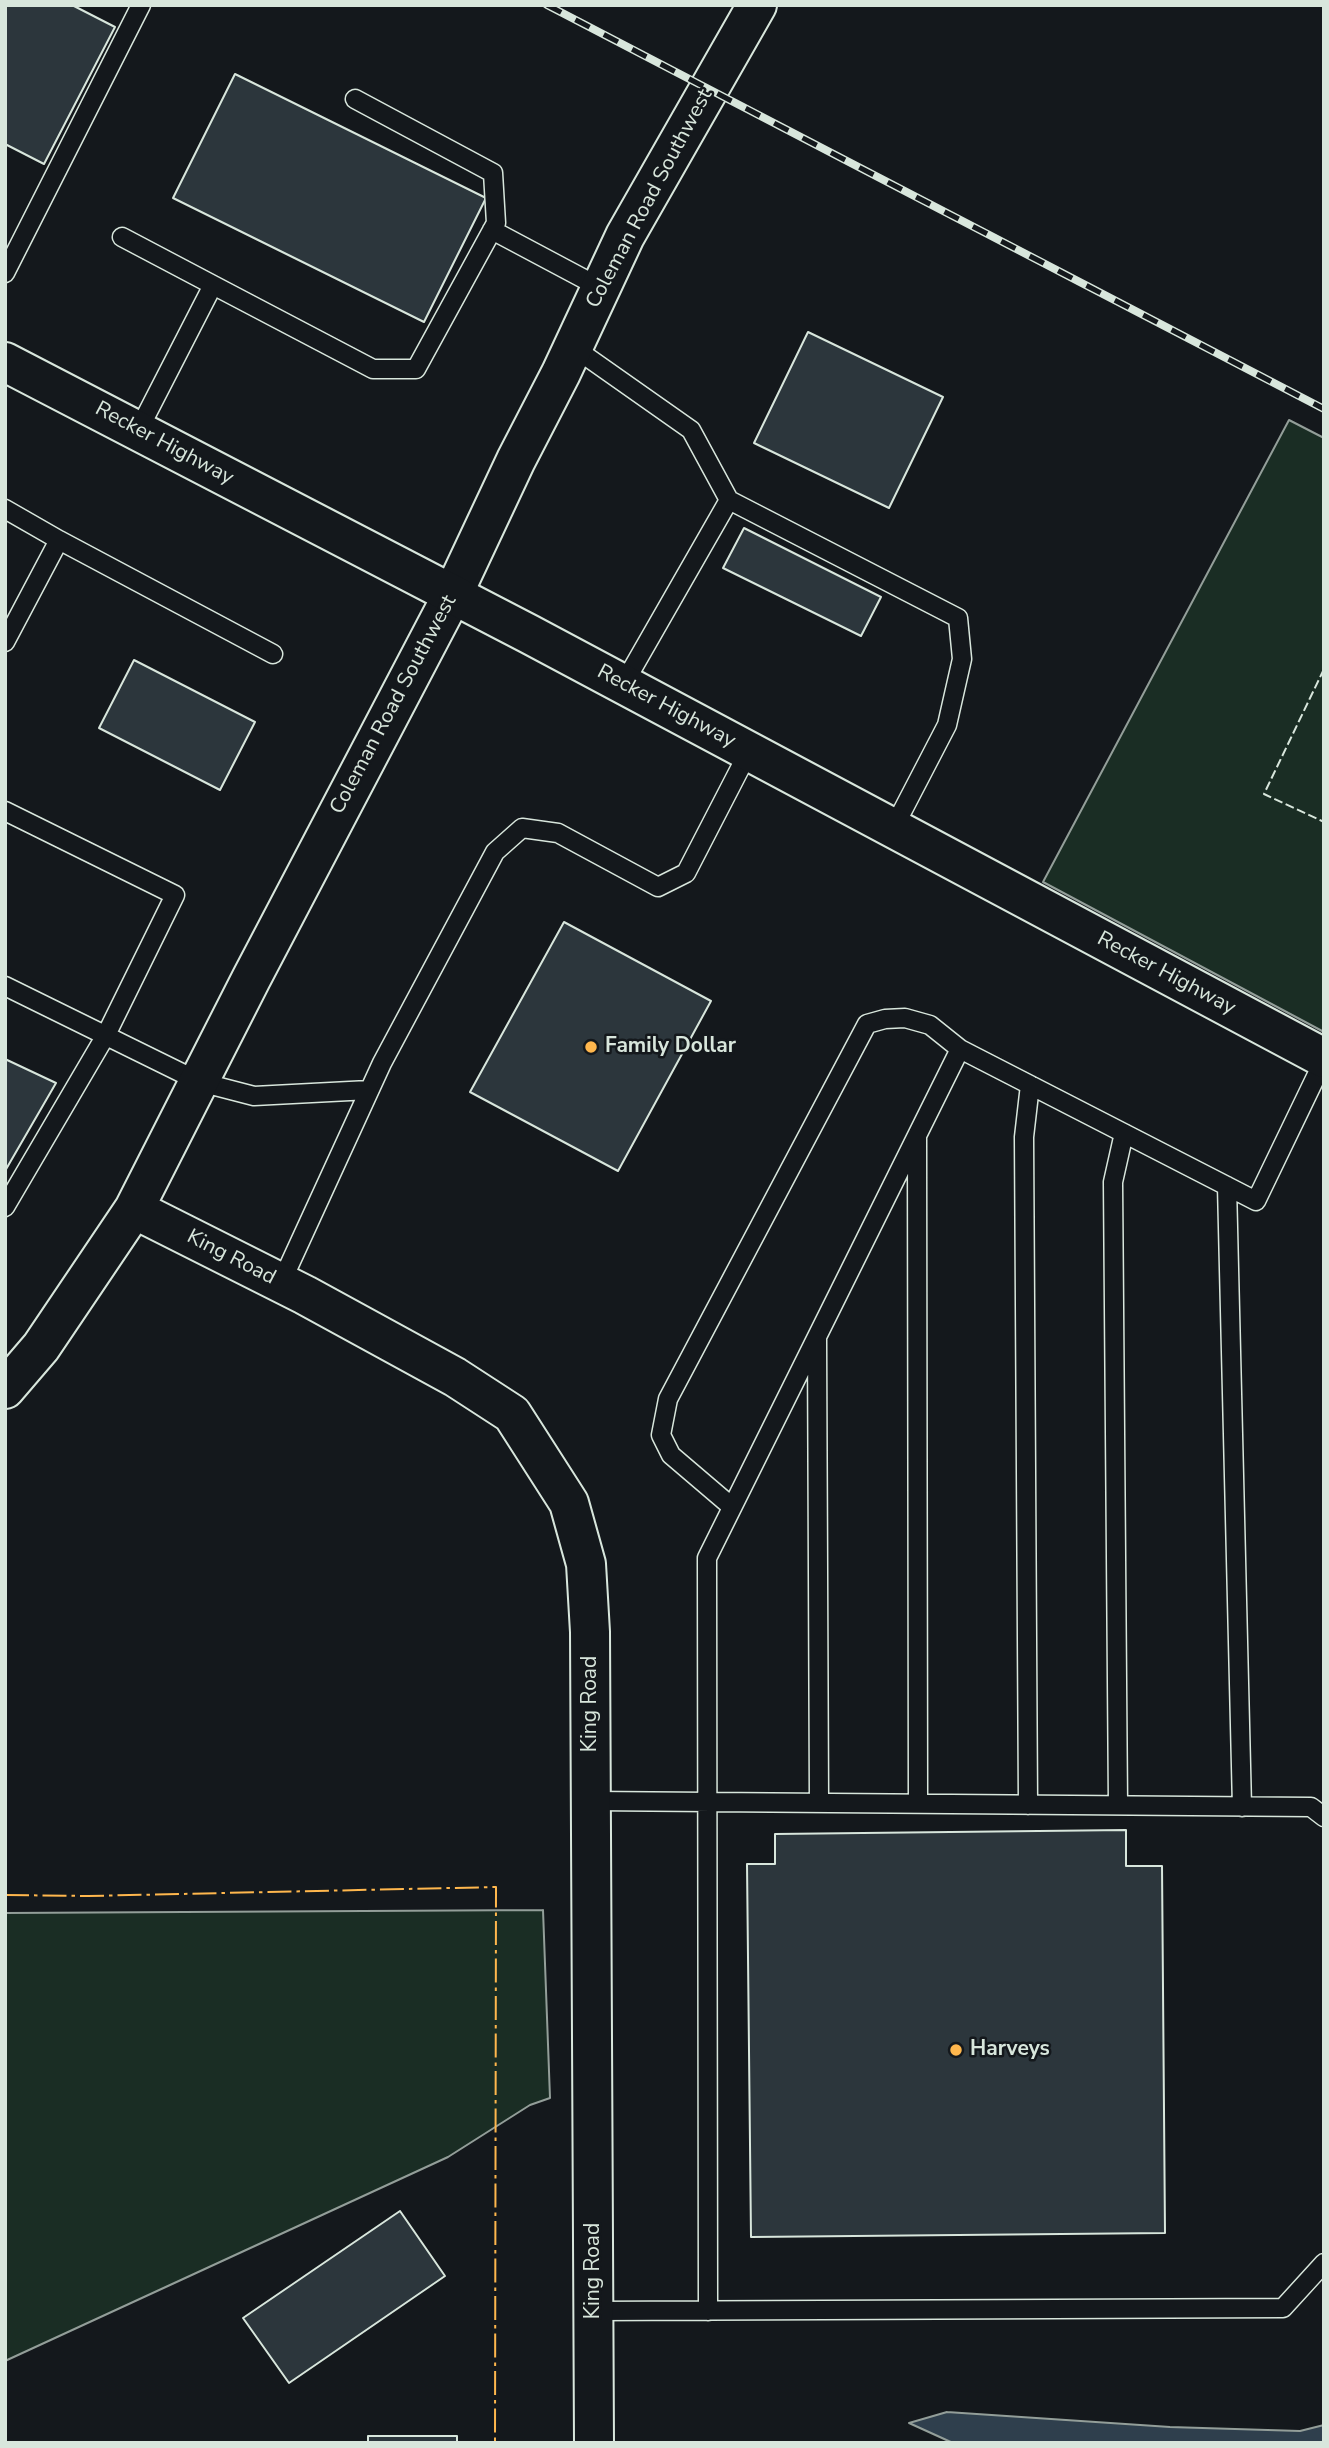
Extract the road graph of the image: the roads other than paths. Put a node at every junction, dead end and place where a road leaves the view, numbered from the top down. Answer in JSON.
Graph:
{"nodes":[{"id":1,"x":141,"y":5,"type":"edge"},
{"id":2,"x":757,"y":5,"type":"edge"},
{"id":3,"x":355,"y":99,"type":"dead end"},
{"id":4,"x":492,"y":230,"type":"junction"},
{"id":5,"x":122,"y":237,"type":"dead end"},
{"id":6,"x":5,"y":273,"type":"edge"},
{"id":7,"x":213,"y":285,"type":"junction"},
{"id":8,"x":601,"y":288,"type":"junction"},
{"id":9,"x":573,"y":347,"type":"junction"},
{"id":10,"x":5,"y":362,"type":"edge"},
{"id":11,"x":138,"y":430,"type":"junction"},
{"id":12,"x":729,"y":500,"type":"junction"},
{"id":13,"x":5,"y":509,"type":"edge"},
{"id":14,"x":59,"y":540,"type":"junction"},
{"id":15,"x":453,"y":594,"type":"junction"},
{"id":16,"x":5,"y":642,"type":"edge"},
{"id":17,"x":273,"y":654,"type":"dead end"},
{"id":18,"x":624,"y":685,"type":"junction"},
{"id":19,"x":749,"y":751,"type":"junction"},
{"id":20,"x":5,"y":811,"type":"edge"},
{"id":21,"x":893,"y":829,"type":"junction"},
{"id":22,"x":5,"y":986,"type":"edge"},
{"id":23,"x":106,"y":1035,"type":"junction"},
{"id":24,"x":960,"y":1049,"type":"junction"},
{"id":25,"x":1324,"y":1059,"type":"edge"},
{"id":26,"x":200,"y":1082,"type":"junction"},
{"id":27,"x":1030,"y":1085,"type":"junction"},
{"id":28,"x":369,"y":1090,"type":"junction"},
{"id":29,"x":1125,"y":1133,"type":"junction"},
{"id":30,"x":917,"y":1135,"type":"junction"},
{"id":31,"x":1227,"y":1186,"type":"junction"},
{"id":32,"x":5,"y":1207,"type":"edge"},
{"id":33,"x":134,"y":1209,"type":"junction"},
{"id":34,"x":281,"y":1283,"type":"junction"},
{"id":35,"x":817,"y":1336,"type":"junction"},
{"id":36,"x":5,"y":1389,"type":"edge"},
{"id":37,"x":732,"y":1507,"type":"junction"},
{"id":38,"x":591,"y":1801,"type":"junction"},
{"id":39,"x":708,"y":1802,"type":"junction"},
{"id":40,"x":819,"y":1802,"type":"junction"},
{"id":41,"x":918,"y":1803,"type":"junction"},
{"id":42,"x":1028,"y":1805,"type":"junction"},
{"id":43,"x":1118,"y":1805,"type":"junction"},
{"id":44,"x":1242,"y":1807,"type":"junction"},
{"id":45,"x":1324,"y":1817,"type":"edge"},
{"id":46,"x":1324,"y":2263,"type":"edge"},
{"id":47,"x":594,"y":2311,"type":"junction"},
{"id":48,"x":708,"y":2311,"type":"junction"},
{"id":49,"x":594,"y":2443,"type":"edge"}],
"edges":[{"from":1,"to":6,"type":"lane"},
{"from":2,"to":8,"type":"street","name":"Coleman Road Southwest"},
{"from":3,"to":4,"type":"lane"},
{"from":4,"to":7,"type":"lane"},
{"from":4,"to":8,"type":"lane"},
{"from":5,"to":7,"type":"lane"},
{"from":7,"to":11,"type":"lane"},
{"from":8,"to":9,"type":"street","name":"Coleman Road Southwest"},
{"from":9,"to":12,"type":"lane"},
{"from":9,"to":15,"type":"street","name":"Coleman Road Southwest"},
{"from":10,"to":11,"type":"street","name":"Recker Highway"},
{"from":11,"to":15,"type":"street","name":"Recker Highway"},
{"from":12,"to":18,"type":"lane"},
{"from":12,"to":21,"type":"lane"},
{"from":13,"to":14,"type":"lane"},
{"from":14,"to":16,"type":"lane"},
{"from":14,"to":17,"type":"lane"},
{"from":15,"to":18,"type":"street","name":"Recker Highway"},
{"from":15,"to":26,"type":"street","name":"Coleman Road Southwest"},
{"from":18,"to":19,"type":"street","name":"Recker Highway"},
{"from":19,"to":21,"type":"street","name":"Recker Highway"},
{"from":19,"to":28,"type":"lane"},
{"from":20,"to":23,"type":"lane"},
{"from":21,"to":25,"type":"street","name":"Recker Highway"},
{"from":22,"to":23,"type":"lane"},
{"from":23,"to":26,"type":"lane"},
{"from":23,"to":32,"type":"lane"},
{"from":24,"to":27,"type":"lane"},
{"from":24,"to":30,"type":"lane"},
{"from":24,"to":37,"type":"lane"},
{"from":25,"to":31,"type":"lane"},
{"from":26,"to":28,"type":"lane"},
{"from":26,"to":33,"type":"street","name":"Coleman Road Southwest"},
{"from":27,"to":29,"type":"lane"},
{"from":27,"to":42,"type":"lane"},
{"from":28,"to":34,"type":"lane"},
{"from":29,"to":31,"type":"lane"},
{"from":29,"to":43,"type":"lane"},
{"from":30,"to":35,"type":"lane"},
{"from":30,"to":41,"type":"lane"},
{"from":31,"to":44,"type":"lane"},
{"from":33,"to":34,"type":"street","name":"King Road"},
{"from":33,"to":36,"type":"street","name":"Coleman Road Southwest"},
{"from":34,"to":38,"type":"street","name":"King Road"},
{"from":35,"to":37,"type":"lane"},
{"from":35,"to":40,"type":"lane"},
{"from":37,"to":39,"type":"lane"},
{"from":38,"to":39,"type":"lane"},
{"from":38,"to":47,"type":"street","name":"King Road"},
{"from":39,"to":40,"type":"lane"},
{"from":39,"to":48,"type":"lane"},
{"from":40,"to":41,"type":"lane"},
{"from":41,"to":42,"type":"lane"},
{"from":42,"to":43,"type":"lane"},
{"from":43,"to":44,"type":"lane"},
{"from":44,"to":45,"type":"lane"},
{"from":46,"to":48,"type":"lane"},
{"from":47,"to":48,"type":"lane"},
{"from":47,"to":49,"type":"street","name":"King Road"}]}
